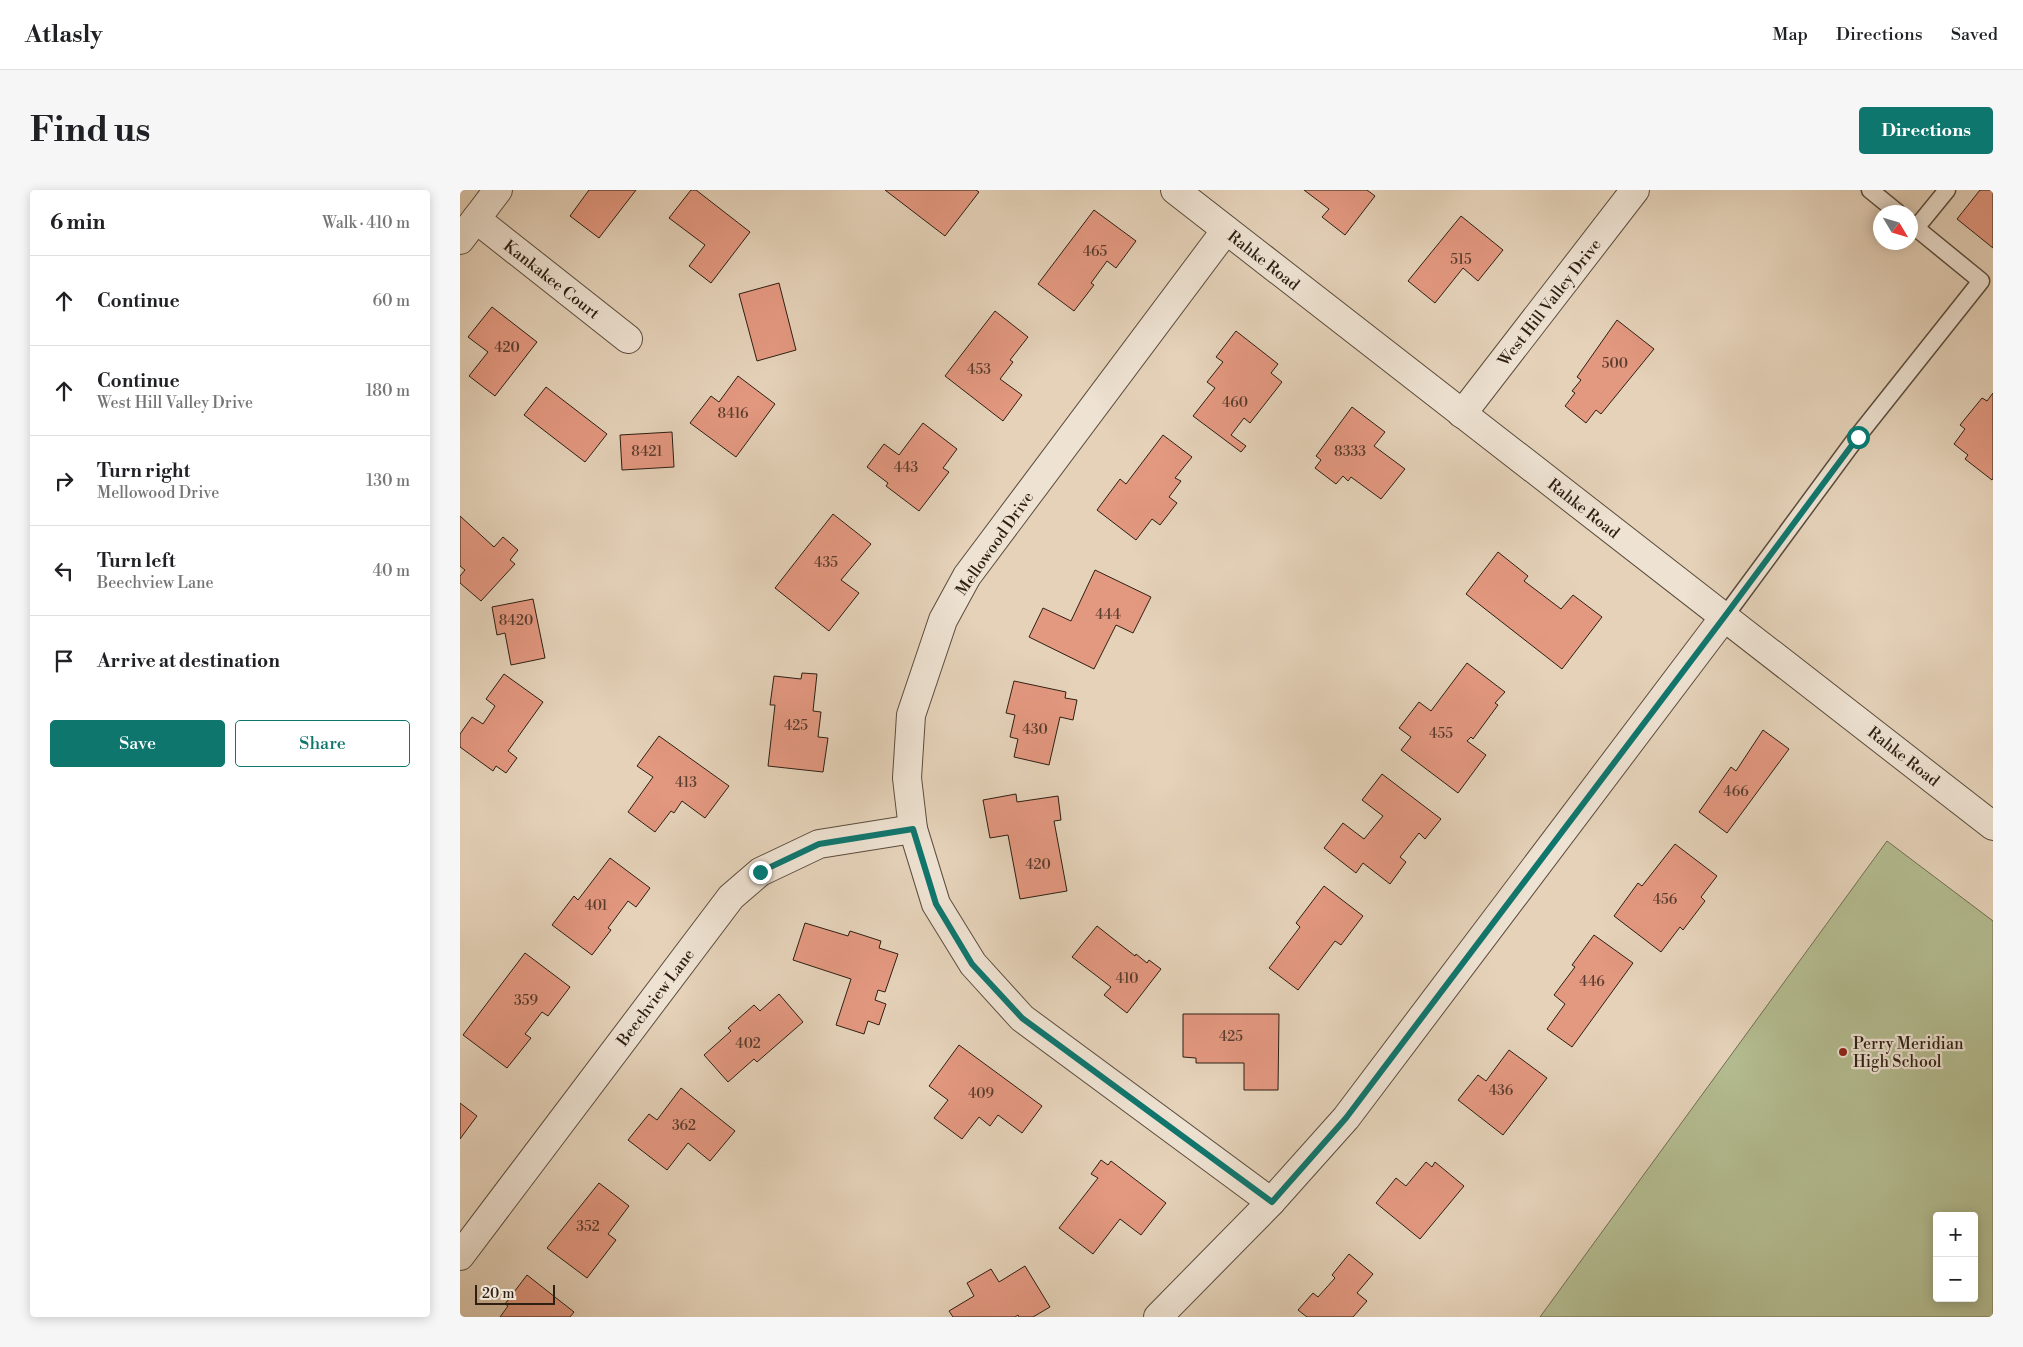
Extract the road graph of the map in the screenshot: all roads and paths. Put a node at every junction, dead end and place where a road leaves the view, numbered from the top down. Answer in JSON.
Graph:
{"nodes":[{"id":1,"x":498,"y":190,"type":"edge"},
{"id":2,"x":1175,"y":190,"type":"edge"},
{"id":3,"x":1635,"y":190,"type":"edge"},
{"id":4,"x":1870,"y":190,"type":"edge"},
{"id":5,"x":1947,"y":190,"type":"edge"},
{"id":6,"x":1888,"y":205,"type":"edge"},
{"id":7,"x":476,"y":219,"type":"junction"},
{"id":8,"x":1918,"y":221,"type":"edge"},
{"id":9,"x":1226,"y":230,"type":"junction"},
{"id":10,"x":1918,"y":230,"type":"edge"},
{"id":11,"x":460,"y":240,"type":"edge"},
{"id":12,"x":628,"y":339,"type":"dead end"},
{"id":13,"x":1462,"y":414,"type":"junction"},
{"id":14,"x":1725,"y":616,"type":"junction"},
{"id":15,"x":1993,"y":826,"type":"edge"},
{"id":16,"x":913,"y":829,"type":"junction"},
{"id":17,"x":1272,"y":1202,"type":"junction"},
{"id":18,"x":460,"y":1256,"type":"edge"},
{"id":19,"x":1158,"y":1317,"type":"edge"}],
"edges":[{"from":1,"to":7,"type":"street"},
{"from":2,"to":9,"type":"street","name":"Rahke Road"},
{"from":3,"to":13,"type":"street","name":"West Hill Valley Drive"},
{"from":4,"to":6,"type":"lane"},
{"from":5,"to":8,"type":"lane"},
{"from":7,"to":11,"type":"street"},
{"from":7,"to":12,"type":"street","name":"Kankakee Court"},
{"from":9,"to":13,"type":"street","name":"Rahke Road"},
{"from":9,"to":16,"type":"street","name":"Mellowood Drive"},
{"from":10,"to":14,"type":"lane"},
{"from":13,"to":14,"type":"street","name":"Rahke Road"},
{"from":14,"to":15,"type":"street","name":"Rahke Road"},
{"from":14,"to":17,"type":"street"},
{"from":16,"to":17,"type":"street","name":"Mellowood Drive"},
{"from":16,"to":18,"type":"street","name":"Beechview Lane"},
{"from":17,"to":19,"type":"street"}]}
